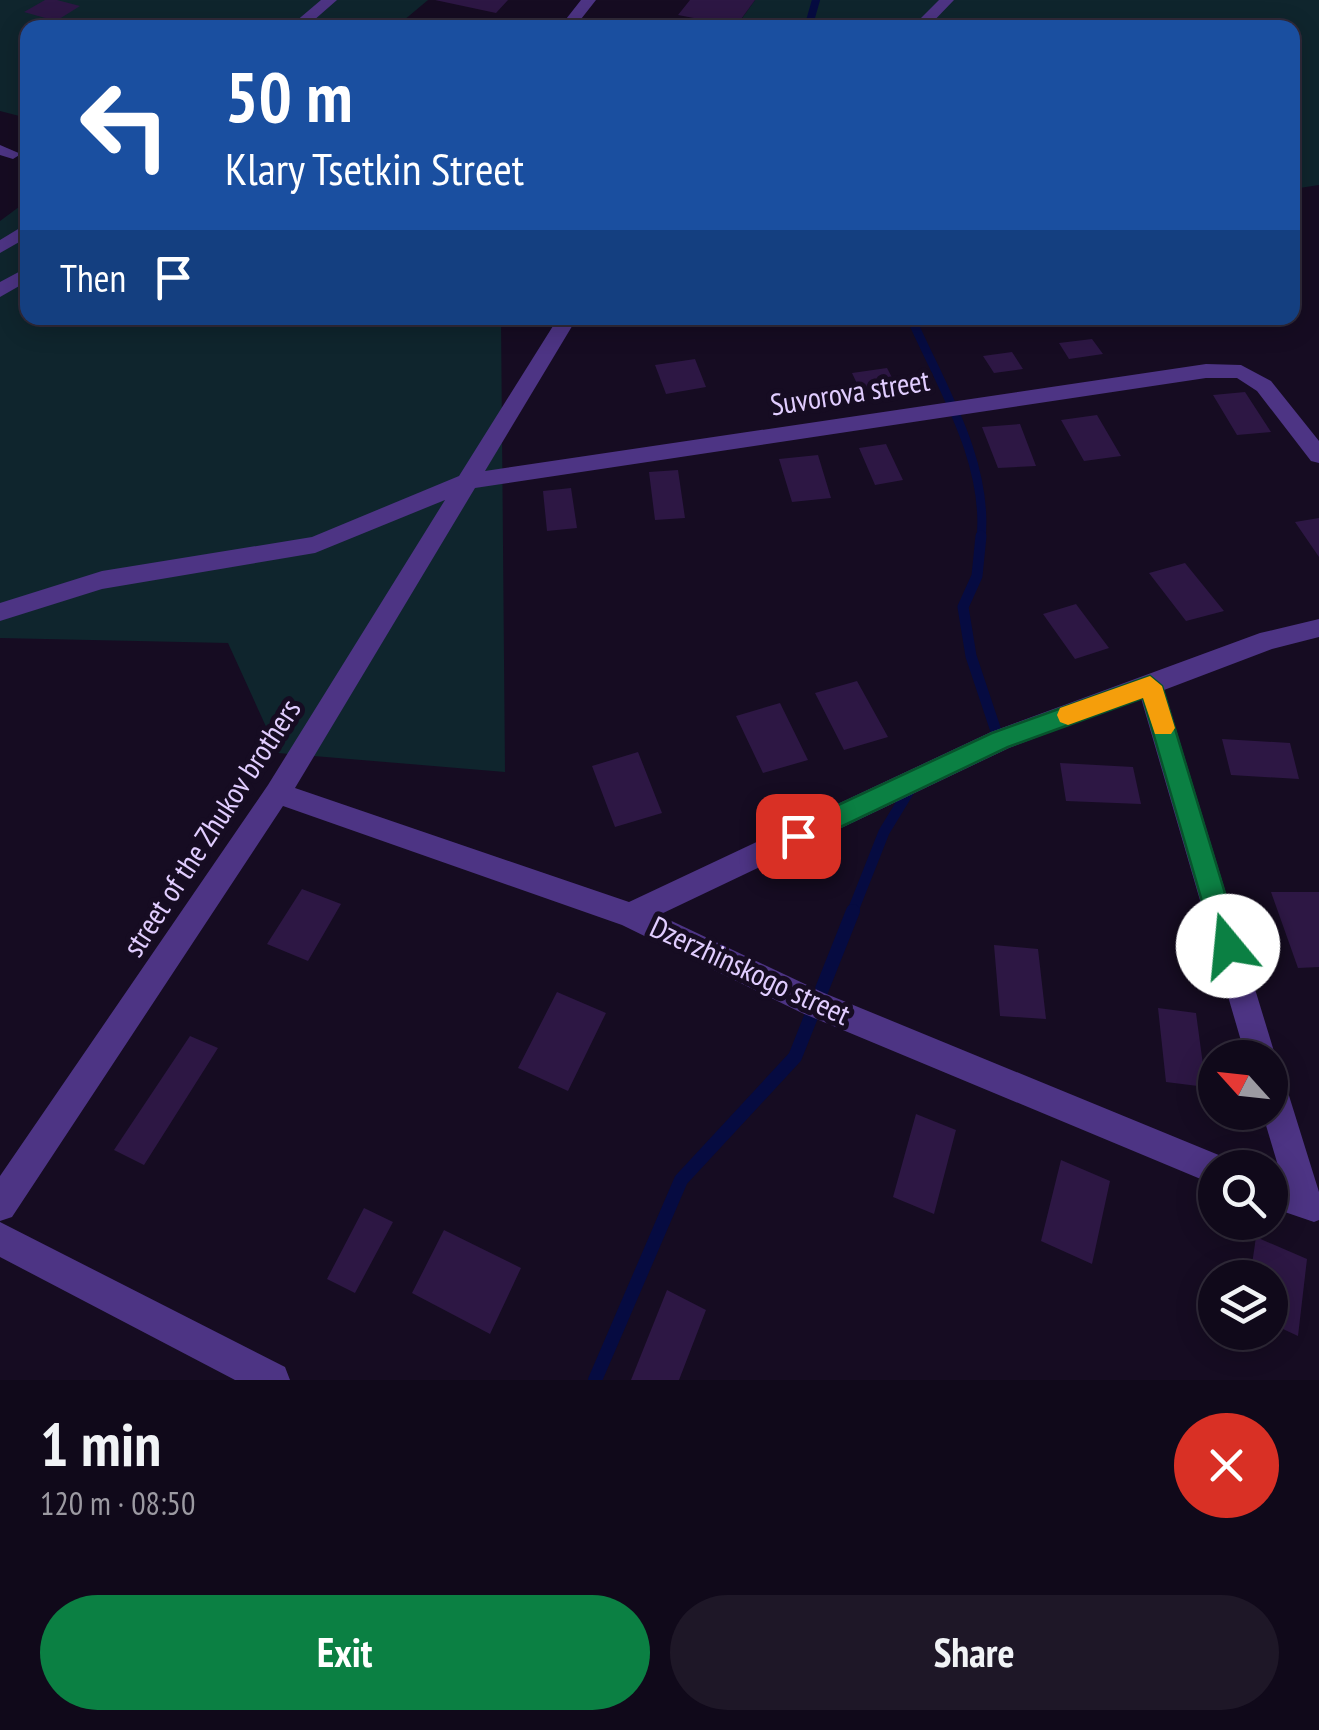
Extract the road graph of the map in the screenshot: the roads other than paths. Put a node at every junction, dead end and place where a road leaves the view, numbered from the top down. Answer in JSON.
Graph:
{"nodes":[{"id":1,"x":330,"y":0,"type":"edge"},
{"id":2,"x":589,"y":0,"type":"edge"},
{"id":3,"x":947,"y":0,"type":"edge"},
{"id":4,"x":305,"y":20,"type":"edge"},
{"id":5,"x":573,"y":20,"type":"edge"},
{"id":6,"x":926,"y":20,"type":"edge"},
{"id":7,"x":563,"y":325,"type":"edge"},
{"id":8,"x":1319,"y":456,"type":"edge"},
{"id":9,"x":468,"y":481,"type":"junction"},
{"id":10,"x":0,"y":612,"type":"edge"},
{"id":11,"x":1319,"y":628,"type":"edge"},
{"id":12,"x":1150,"y":686,"type":"junction"},
{"id":13,"x":277,"y":793,"type":"junction"},
{"id":14,"x":630,"y":916,"type":"junction"},
{"id":15,"x":1257,"y":1040,"type":"edge"},
{"id":16,"x":1285,"y":1130,"type":"edge"},
{"id":17,"x":1198,"y":1162,"type":"edge"},
{"id":18,"x":1288,"y":1197,"type":"edge"},
{"id":19,"x":0,"y":1204,"type":"edge"},
{"id":20,"x":1312,"y":1206,"type":"edge"},
{"id":21,"x":0,"y":1239,"type":"edge"},
{"id":22,"x":272,"y":1380,"type":"edge"}],
"edges":[{"from":1,"to":4,"type":"street"},
{"from":2,"to":5,"type":"street"},
{"from":3,"to":6,"type":"street"},
{"from":7,"to":9,"type":"street","name":"street of the Zhukov brothers"},
{"from":8,"to":9,"type":"street","name":"Suvorova street"},
{"from":9,"to":10,"type":"street","name":"Suvorova street"},
{"from":9,"to":13,"type":"street","name":"street of the Zhukov brothers"},
{"from":11,"to":12,"type":"street"},
{"from":12,"to":14,"type":"street"},
{"from":12,"to":15,"type":"street"},
{"from":13,"to":14,"type":"street","name":"Dzerzhinskogo street"},
{"from":13,"to":19,"type":"street","name":"street of the Zhukov brothers"},
{"from":14,"to":17,"type":"street","name":"Dzerzhinskogo street"},
{"from":16,"to":20,"type":"street"},
{"from":18,"to":20,"type":"street"},
{"from":21,"to":22,"type":"street"}]}
